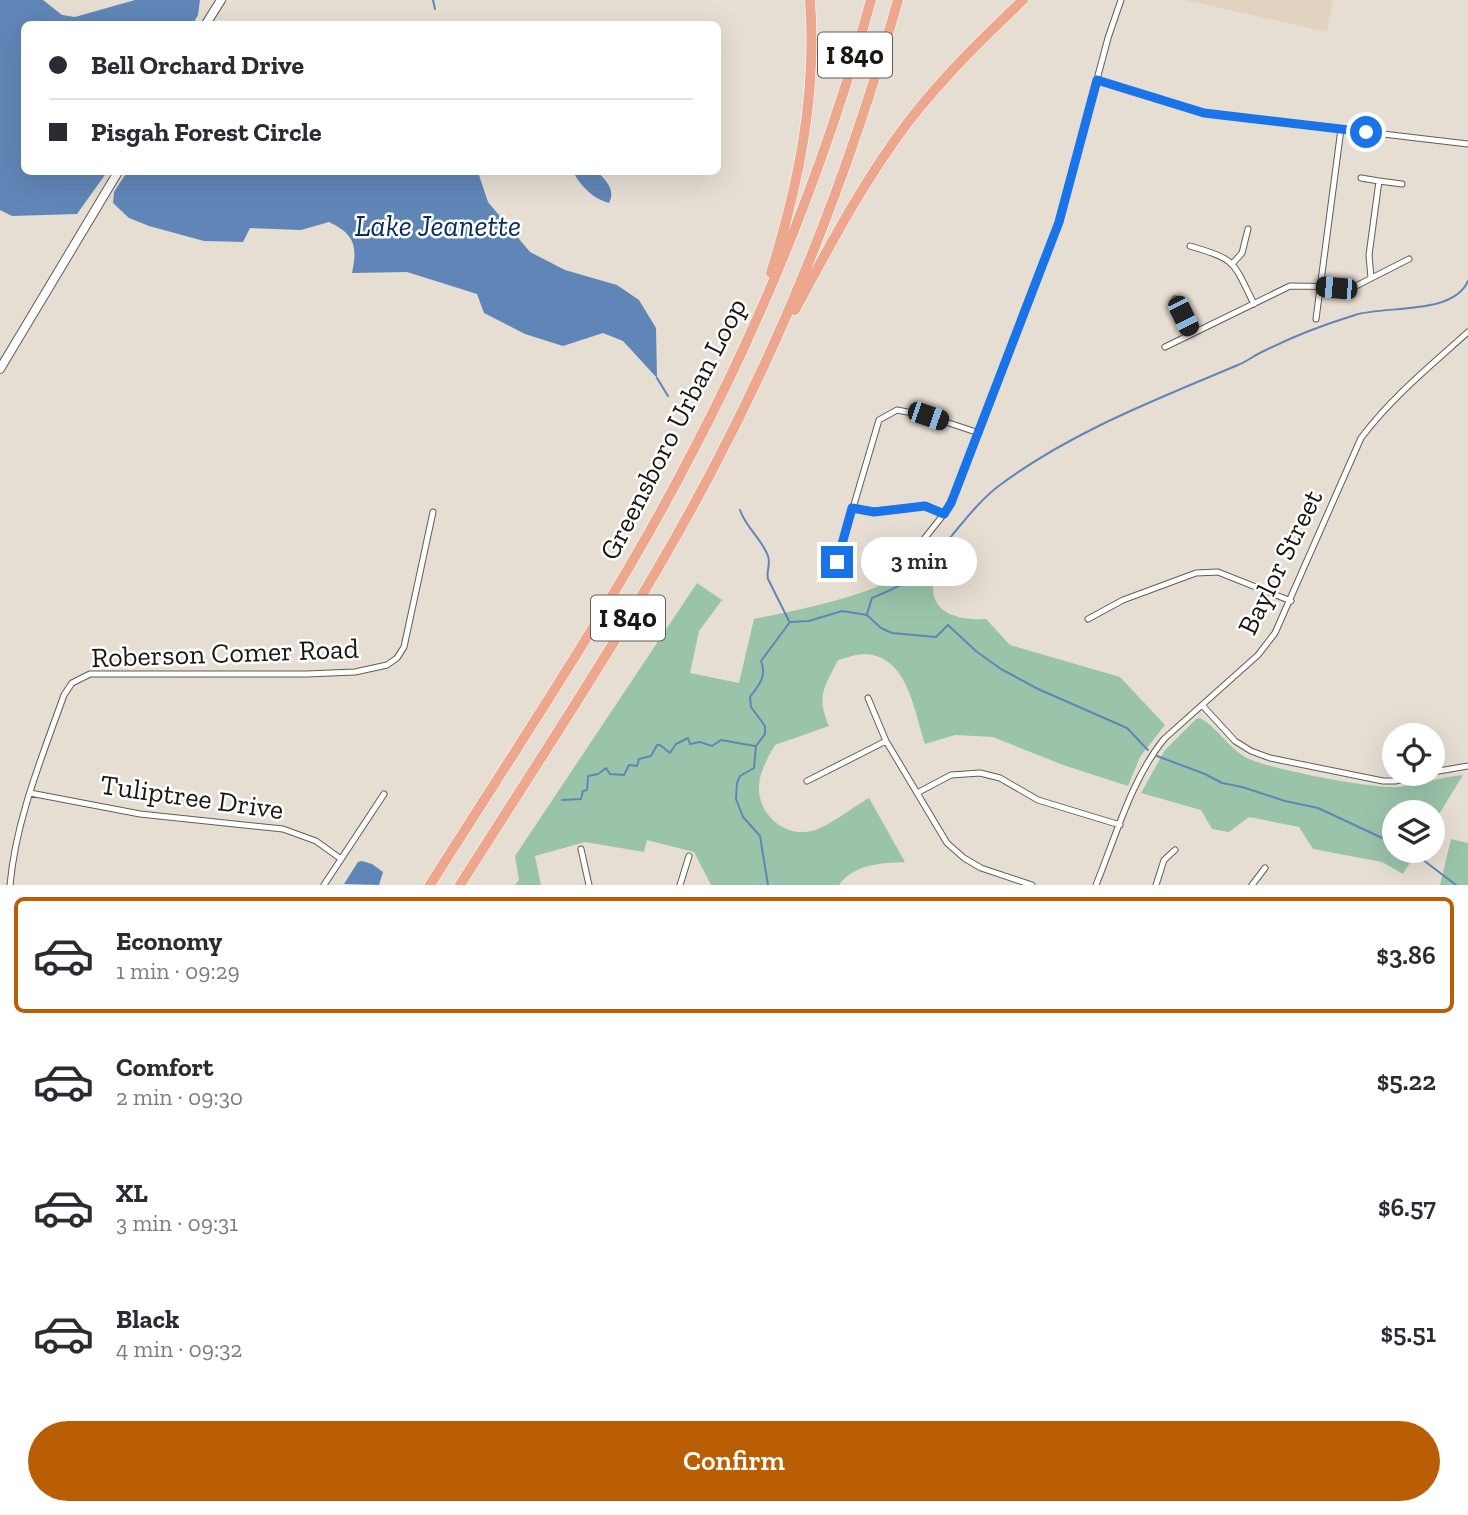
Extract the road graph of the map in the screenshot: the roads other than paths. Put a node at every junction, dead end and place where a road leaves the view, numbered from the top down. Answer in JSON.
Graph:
{"nodes":[{"id":1,"x":220,"y":0,"type":"edge"},
{"id":2,"x":810,"y":0,"type":"edge"},
{"id":3,"x":871,"y":0,"type":"edge"},
{"id":4,"x":898,"y":0,"type":"edge"},
{"id":5,"x":1023,"y":0,"type":"edge"},
{"id":6,"x":1121,"y":0,"type":"edge"},
{"id":7,"x":208,"y":21,"type":"edge"},
{"id":8,"x":1097,"y":80,"type":"junction"},
{"id":9,"x":1341,"y":130,"type":"junction"},
{"id":10,"x":1468,"y":144,"type":"edge"},
{"id":11,"x":116,"y":175,"type":"edge"},
{"id":12,"x":1361,"y":178,"type":"dead end"},
{"id":13,"x":1379,"y":181,"type":"junction"},
{"id":14,"x":1402,"y":184,"type":"dead end"},
{"id":15,"x":1248,"y":229,"type":"dead end"},
{"id":16,"x":1190,"y":246,"type":"dead end"},
{"id":17,"x":1409,"y":259,"type":"dead end"},
{"id":18,"x":1233,"y":263,"type":"junction"},
{"id":19,"x":1371,"y":278,"type":"junction"},
{"id":20,"x":1320,"y":287,"type":"junction"},
{"id":21,"x":1175,"y":299,"type":"dead end"},
{"id":22,"x":1254,"y":304,"type":"junction"},
{"id":23,"x":1316,"y":319,"type":"dead end"},
{"id":24,"x":754,"y":327,"type":"junction"},
{"id":25,"x":1468,"y":332,"type":"edge"},
{"id":26,"x":1191,"y":334,"type":"junction"},
{"id":27,"x":1165,"y":346,"type":"dead end"},
{"id":28,"x":0,"y":369,"type":"edge"},
{"id":29,"x":757,"y":380,"type":"junction"},
{"id":30,"x":979,"y":433,"type":"junction"},
{"id":31,"x":852,"y":508,"type":"junction"},
{"id":32,"x":433,"y":512,"type":"dead end"},
{"id":33,"x":944,"y":514,"type":"junction"},
{"id":34,"x":925,"y":539,"type":"dead end"},
{"id":35,"x":837,"y":562,"type":"dead end"},
{"id":36,"x":1291,"y":601,"type":"junction"},
{"id":37,"x":1088,"y":619,"type":"dead end"},
{"id":38,"x":868,"y":698,"type":"dead end"},
{"id":39,"x":1202,"y":705,"type":"junction"},
{"id":40,"x":886,"y":741,"type":"junction"},
{"id":41,"x":1468,"y":766,"type":"edge"},
{"id":42,"x":1445,"y":770,"type":"edge"},
{"id":43,"x":1382,"y":780,"type":"edge"},
{"id":44,"x":807,"y":781,"type":"dead end"},
{"id":45,"x":30,"y":793,"type":"junction"},
{"id":46,"x":384,"y":793,"type":"dead end"},
{"id":47,"x":917,"y":793,"type":"junction"},
{"id":48,"x":1120,"y":825,"type":"junction"},
{"id":49,"x":581,"y":849,"type":"dead end"},
{"id":50,"x":1175,"y":850,"type":"dead end"},
{"id":51,"x":689,"y":856,"type":"dead end"},
{"id":52,"x":341,"y":859,"type":"junction"},
{"id":53,"x":1265,"y":868,"type":"dead end"},
{"id":54,"x":10,"y":885,"type":"edge"},
{"id":55,"x":324,"y":885,"type":"edge"},
{"id":56,"x":430,"y":885,"type":"edge"},
{"id":57,"x":460,"y":885,"type":"edge"},
{"id":58,"x":589,"y":885,"type":"edge"},
{"id":59,"x":680,"y":885,"type":"edge"},
{"id":60,"x":1032,"y":885,"type":"edge"},
{"id":61,"x":1096,"y":885,"type":"edge"},
{"id":62,"x":1156,"y":885,"type":"edge"},
{"id":63,"x":1252,"y":885,"type":"edge"}],
"edges":[{"from":1,"to":7,"type":"main road"},
{"from":2,"to":24,"type":"highway"},
{"from":3,"to":24,"type":"highway","name":"Greensboro Urban Loop","number":"I 840"},
{"from":4,"to":29,"type":"highway","name":"Greensboro Urban Loop","number":"I 840"},
{"from":5,"to":29,"type":"highway"},
{"from":6,"to":8,"type":"street"},
{"from":8,"to":9,"type":"street"},
{"from":8,"to":30,"type":"street"},
{"from":9,"to":10,"type":"street"},
{"from":9,"to":20,"type":"street"},
{"from":11,"to":28,"type":"main road"},
{"from":12,"to":13,"type":"street"},
{"from":13,"to":14,"type":"street"},
{"from":13,"to":19,"type":"street"},
{"from":15,"to":18,"type":"street"},
{"from":16,"to":18,"type":"street"},
{"from":17,"to":19,"type":"street"},
{"from":18,"to":22,"type":"street"},
{"from":19,"to":20,"type":"street"},
{"from":20,"to":22,"type":"street"},
{"from":20,"to":23,"type":"street"},
{"from":21,"to":26,"type":"street"},
{"from":22,"to":26,"type":"street"},
{"from":24,"to":56,"type":"highway","name":"Greensboro Urban Loop","number":"I 840"},
{"from":25,"to":36,"type":"street","name":"Baylor Street"},
{"from":26,"to":27,"type":"street"},
{"from":29,"to":57,"type":"highway","name":"Greensboro Urban Loop","number":"I 840"},
{"from":30,"to":31,"type":"street"},
{"from":30,"to":33,"type":"street"},
{"from":31,"to":33,"type":"street"},
{"from":31,"to":35,"type":"street"},
{"from":32,"to":45,"type":"street","name":"Roberson Comer Road"},
{"from":33,"to":34,"type":"street"},
{"from":36,"to":37,"type":"street"},
{"from":36,"to":39,"type":"street","name":"Baylor Street"},
{"from":38,"to":40,"type":"street"},
{"from":39,"to":43,"type":"street"},
{"from":39,"to":48,"type":"street","name":"Baylor Street"},
{"from":40,"to":44,"type":"street"},
{"from":40,"to":47,"type":"street"},
{"from":41,"to":42,"type":"street"},
{"from":45,"to":52,"type":"street","name":"Tuliptree Drive"},
{"from":45,"to":54,"type":"street","name":"Roberson Comer Road"},
{"from":46,"to":52,"type":"street"},
{"from":47,"to":48,"type":"street"},
{"from":47,"to":60,"type":"street"},
{"from":48,"to":61,"type":"street","name":"Baylor Street"},
{"from":49,"to":58,"type":"street"},
{"from":50,"to":62,"type":"street"},
{"from":51,"to":59,"type":"street"},
{"from":52,"to":55,"type":"street"},
{"from":53,"to":63,"type":"street"}]}
